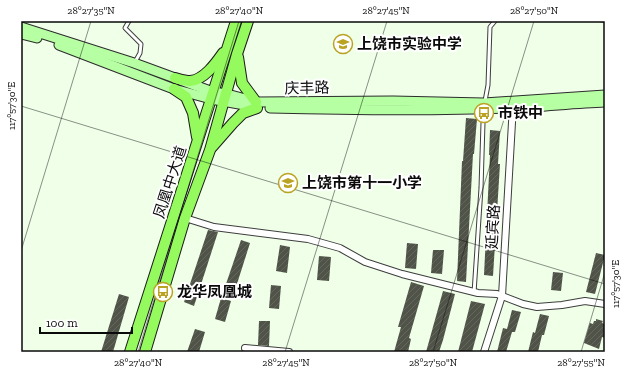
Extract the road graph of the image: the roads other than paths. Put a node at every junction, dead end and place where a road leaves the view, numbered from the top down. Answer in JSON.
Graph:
{"nodes":[{"id":1,"x":129,"y":21,"type":"edge"},
{"id":2,"x":236,"y":21,"type":"edge"},
{"id":3,"x":248,"y":21,"type":"edge"},
{"id":4,"x":495,"y":21,"type":"edge"},
{"id":5,"x":21,"y":27,"type":"edge"},
{"id":6,"x":21,"y":34,"type":"edge"},
{"id":7,"x":229,"y":45,"type":"junction"},
{"id":8,"x":237,"y":54,"type":"junction"},
{"id":9,"x":134,"y":63,"type":"junction"},
{"id":10,"x":175,"y":78,"type":"junction"},
{"id":11,"x":174,"y":89,"type":"junction"},
{"id":12,"x":605,"y":95,"type":"edge"},
{"id":13,"x":212,"y":96,"type":"junction"},
{"id":14,"x":226,"y":98,"type":"junction"},
{"id":15,"x":605,"y":102,"type":"edge"},
{"id":16,"x":484,"y":103,"type":"junction"},
{"id":17,"x":513,"y":104,"type":"junction"},
{"id":18,"x":257,"y":105,"type":"junction"},
{"id":19,"x":483,"y":122,"type":"dead end"},
{"id":20,"x":198,"y":143,"type":"junction"},
{"id":21,"x":210,"y":150,"type":"junction"},
{"id":22,"x":185,"y":218,"type":"junction"},
{"id":23,"x":474,"y":292,"type":"junction"},
{"id":24,"x":502,"y":296,"type":"junction"},
{"id":25,"x":605,"y":304,"type":"edge"},
{"id":26,"x":245,"y":348,"type":"dead end"},
{"id":27,"x":130,"y":352,"type":"edge"},
{"id":28,"x":145,"y":352,"type":"edge"},
{"id":29,"x":289,"y":352,"type":"edge"},
{"id":30,"x":484,"y":352,"type":"edge"}],
"edges":[{"from":1,"to":9,"type":"lane"},
{"from":2,"to":7,"type":"main road","name":"凤凰中大道"},
{"from":3,"to":8,"type":"main road","name":"凤凰中大道"},
{"from":4,"to":16,"type":"lane"},
{"from":5,"to":9,"type":"main road"},
{"from":6,"to":11,"type":"main road"},
{"from":7,"to":10,"type":"main road"},
{"from":7,"to":13,"type":"main road","name":"凤凰中大道"},
{"from":8,"to":14,"type":"main road","name":"凤凰中大道"},
{"from":8,"to":18,"type":"main road"},
{"from":9,"to":10,"type":"main road"},
{"from":10,"to":13,"type":"main road"},
{"from":11,"to":13,"type":"main road"},
{"from":11,"to":20,"type":"main road"},
{"from":12,"to":17,"type":"main road","name":"庆丰路"},
{"from":13,"to":14,"type":"main road"},
{"from":13,"to":20,"type":"main road","name":"凤凰中大道"},
{"from":14,"to":18,"type":"main road"},
{"from":14,"to":21,"type":"main road","name":"凤凰中大道"},
{"from":15,"to":17,"type":"main road"},
{"from":16,"to":17,"type":"main road","name":"庆丰路"},
{"from":16,"to":18,"type":"main road","name":"庆丰路"},
{"from":17,"to":18,"type":"main road"},
{"from":17,"to":24,"type":"street","name":"延宾路"},
{"from":18,"to":21,"type":"main road"},
{"from":19,"to":23,"type":"lane"},
{"from":20,"to":27,"type":"main road","name":"凤凰中大道"},
{"from":21,"to":22,"type":"main road","name":"凤凰中大道"},
{"from":22,"to":23,"type":"street"},
{"from":22,"to":28,"type":"main road","name":"凤凰中大道"},
{"from":23,"to":24,"type":"street"},
{"from":24,"to":25,"type":"street"},
{"from":24,"to":30,"type":"street","name":"延宾路"},
{"from":26,"to":29,"type":"street"}]}
